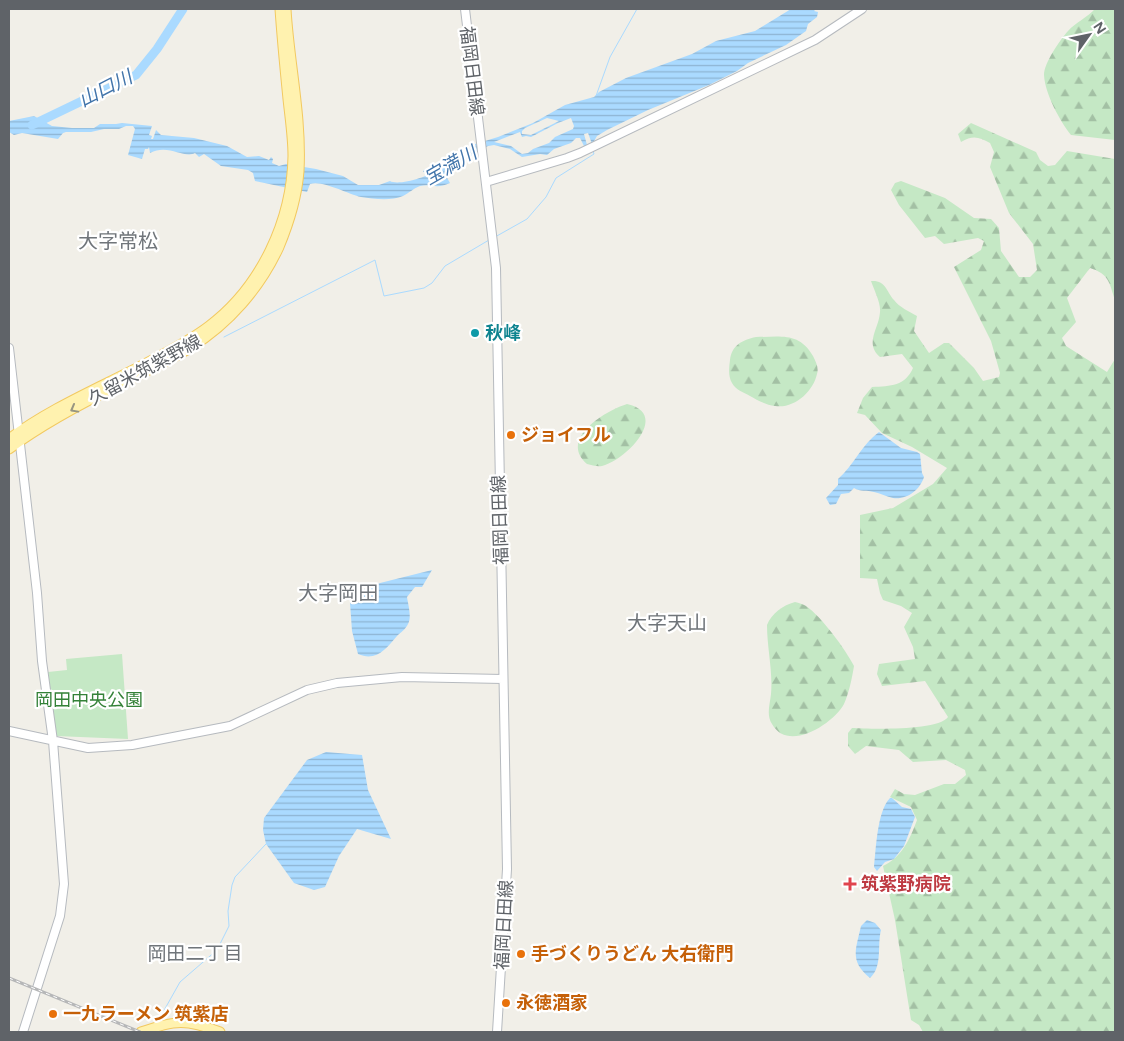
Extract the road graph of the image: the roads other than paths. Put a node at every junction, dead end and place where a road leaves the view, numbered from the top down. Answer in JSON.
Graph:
{"nodes":[{"id":1,"x":280,"y":9,"type":"edge"},
{"id":2,"x":286,"y":9,"type":"edge"},
{"id":3,"x":465,"y":9,"type":"edge"},
{"id":4,"x":862,"y":9,"type":"edge"},
{"id":5,"x":296,"y":155,"type":"junction"},
{"id":6,"x":485,"y":180,"type":"junction"},
{"id":7,"x":9,"y":348,"type":"edge"},
{"id":8,"x":19,"y":437,"type":"junction"},
{"id":9,"x":9,"y":439,"type":"edge"},
{"id":10,"x":9,"y":449,"type":"edge"},
{"id":11,"x":503,"y":679,"type":"junction"},
{"id":12,"x":9,"y":731,"type":"edge"},
{"id":13,"x":53,"y":741,"type":"junction"},
{"id":14,"x":23,"y":1032,"type":"edge"},
{"id":15,"x":141,"y":1032,"type":"edge"},
{"id":16,"x":220,"y":1032,"type":"edge"},
{"id":17,"x":497,"y":1032,"type":"edge"}],
"edges":[{"from":1,"to":5,"type":"main road","name":"久留米筑紫野線"},
{"from":2,"to":5,"type":"main road","name":"久留米筑紫野線"},
{"from":3,"to":6,"type":"street","name":"福岡日田線"},
{"from":4,"to":6,"type":"street"},
{"from":5,"to":8,"type":"main road","name":"久留米筑紫野線"},
{"from":6,"to":11,"type":"street","name":"福岡日田線"},
{"from":7,"to":8,"type":"street"},
{"from":8,"to":9,"type":"main road","name":"久留米筑紫野線"},
{"from":8,"to":10,"type":"main road","name":"久留米筑紫野線"},
{"from":8,"to":13,"type":"street"},
{"from":11,"to":13,"type":"street"},
{"from":11,"to":17,"type":"street","name":"福岡日田線"},
{"from":12,"to":13,"type":"street"},
{"from":13,"to":14,"type":"street"},
{"from":15,"to":16,"type":"main road"}]}
